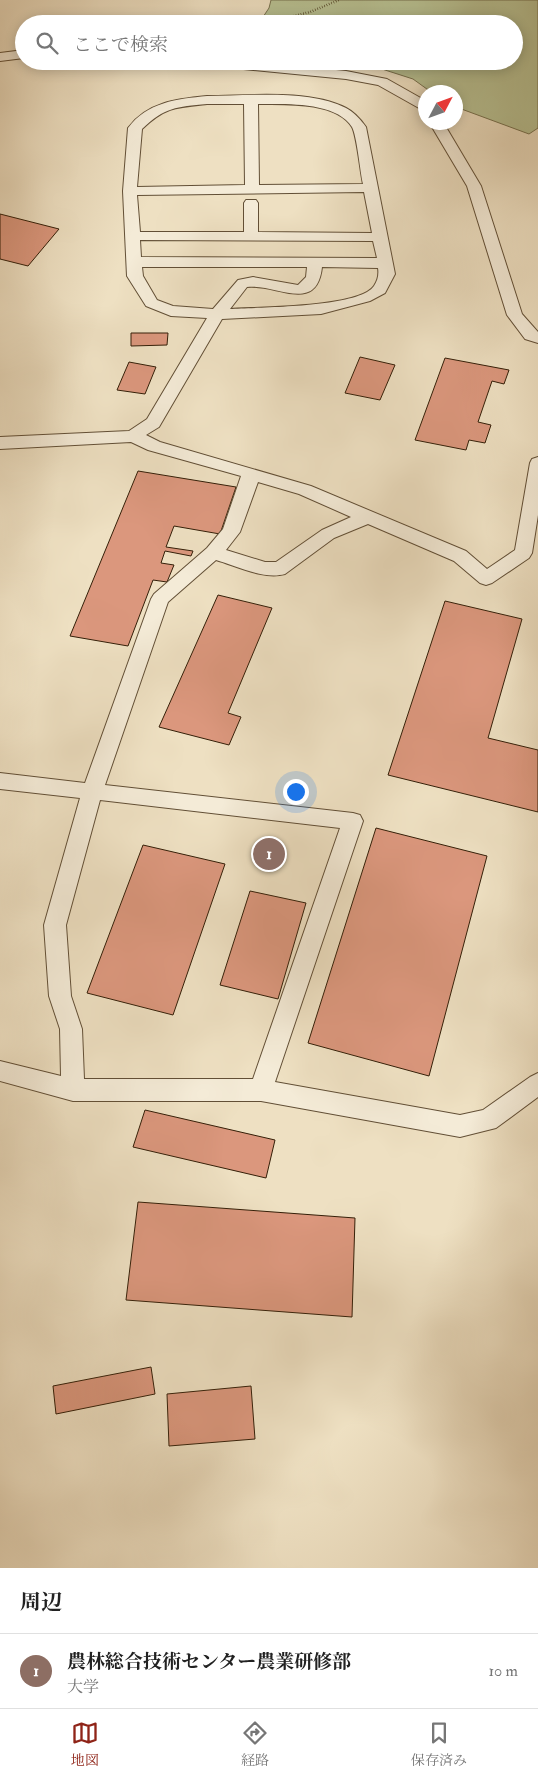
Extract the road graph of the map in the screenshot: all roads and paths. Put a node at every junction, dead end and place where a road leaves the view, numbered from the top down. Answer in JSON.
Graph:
{"nodes":[{"id":1,"x":339,"y":0,"type":"edge"},
{"id":2,"x":298,"y":15,"type":"edge"},
{"id":3,"x":15,"y":55,"type":"edge"},
{"id":4,"x":0,"y":57,"type":"edge"},
{"id":5,"x":295,"y":70,"type":"edge"},
{"id":6,"x":252,"y":101,"type":"junction"},
{"id":7,"x":418,"y":101,"type":"edge"},
{"id":8,"x":441,"y":130,"type":"edge"},
{"id":9,"x":371,"y":188,"type":"junction"},
{"id":10,"x":130,"y":191,"type":"junction"},
{"id":11,"x":252,"y":196,"type":"junction"},
{"id":12,"x":133,"y":236,"type":"junction"},
{"id":13,"x":251,"y":236,"type":"junction"},
{"id":14,"x":380,"y":237,"type":"junction"},
{"id":15,"x":134,"y":262,"type":"junction"},
{"id":16,"x":315,"y":263,"type":"junction"},
{"id":17,"x":385,"y":263,"type":"junction"},
{"id":18,"x":217,"y":314,"type":"junction"},
{"id":19,"x":538,"y":338,"type":"edge"},
{"id":20,"x":133,"y":436,"type":"junction"},
{"id":21,"x":0,"y":443,"type":"edge"},
{"id":22,"x":538,"y":463,"type":"edge"},
{"id":23,"x":250,"y":473,"type":"junction"},
{"id":24,"x":367,"y":517,"type":"junction"},
{"id":25,"x":213,"y":553,"type":"junction"},
{"id":26,"x":0,"y":781,"type":"edge"},
{"id":27,"x":92,"y":792,"type":"junction"},
{"id":28,"x":0,"y":1071,"type":"edge"},
{"id":29,"x":538,"y":1084,"type":"edge"},
{"id":30,"x":73,"y":1090,"type":"junction"},
{"id":31,"x":261,"y":1090,"type":"junction"}],
"edges":[{"from":1,"to":2,"type":"path"},
{"from":3,"to":4,"type":"lane"},
{"from":5,"to":7,"type":"lane"},
{"from":6,"to":9,"type":"lane"},
{"from":6,"to":10,"type":"lane"},
{"from":6,"to":11,"type":"lane"},
{"from":8,"to":19,"type":"lane"},
{"from":9,"to":11,"type":"lane"},
{"from":9,"to":14,"type":"lane"},
{"from":10,"to":11,"type":"lane"},
{"from":10,"to":12,"type":"lane"},
{"from":11,"to":13,"type":"lane"},
{"from":12,"to":13,"type":"lane"},
{"from":12,"to":15,"type":"lane"},
{"from":13,"to":14,"type":"lane"},
{"from":14,"to":17,"type":"lane"},
{"from":15,"to":16,"type":"lane"},
{"from":15,"to":18,"type":"lane"},
{"from":16,"to":17,"type":"lane"},
{"from":16,"to":18,"type":"lane"},
{"from":17,"to":18,"type":"lane"},
{"from":18,"to":20,"type":"lane"},
{"from":20,"to":21,"type":"lane"},
{"from":20,"to":23,"type":"lane"},
{"from":22,"to":24,"type":"lane"},
{"from":23,"to":24,"type":"lane"},
{"from":23,"to":25,"type":"lane"},
{"from":24,"to":25,"type":"lane"},
{"from":25,"to":27,"type":"lane"},
{"from":26,"to":27,"type":"lane"},
{"from":27,"to":30,"type":"lane"},
{"from":27,"to":31,"type":"lane"},
{"from":28,"to":30,"type":"lane"},
{"from":29,"to":31,"type":"lane"},
{"from":30,"to":31,"type":"lane"}]}
